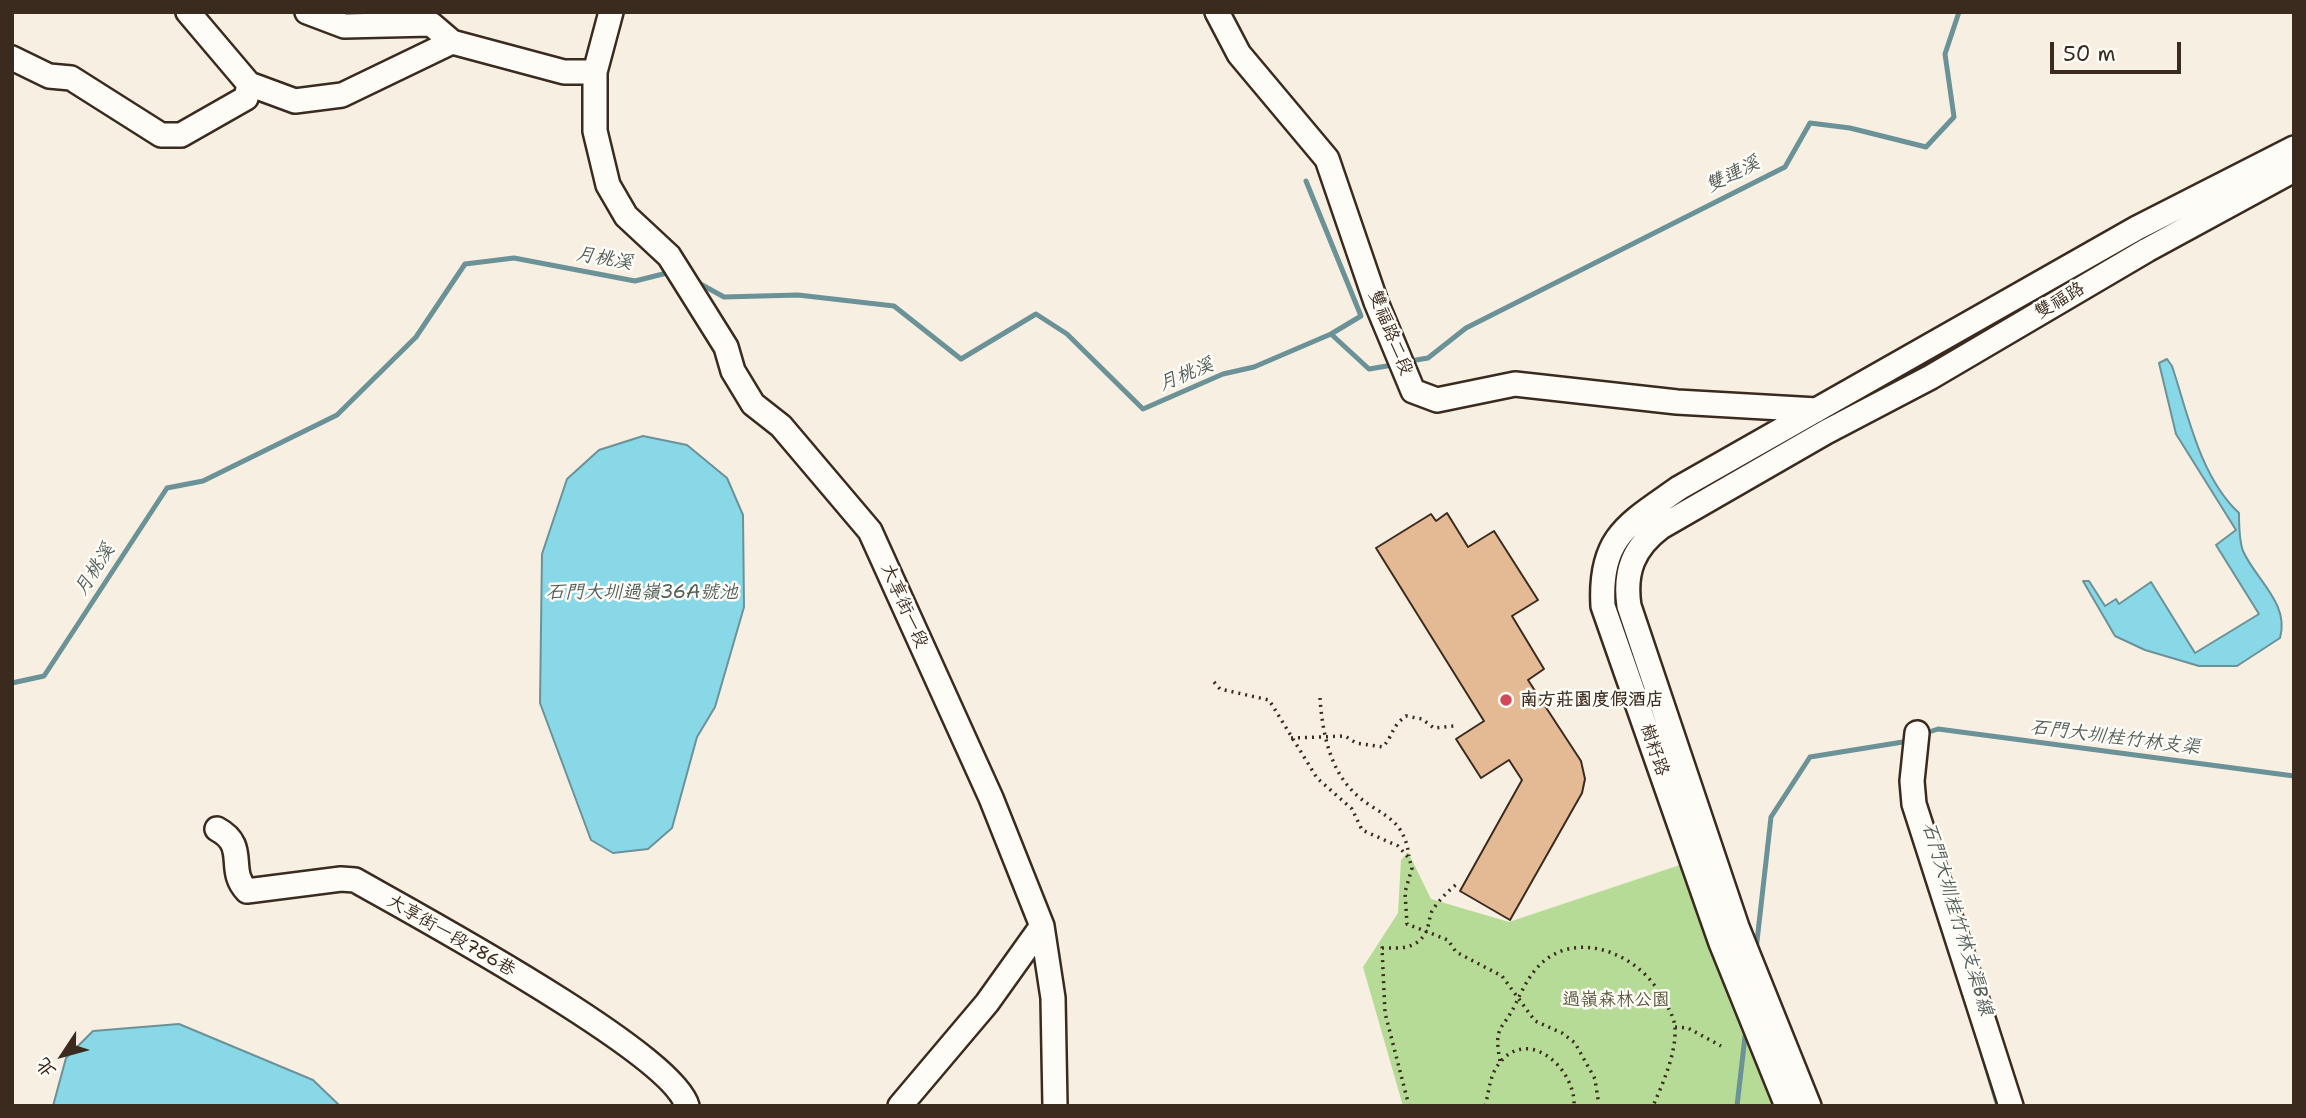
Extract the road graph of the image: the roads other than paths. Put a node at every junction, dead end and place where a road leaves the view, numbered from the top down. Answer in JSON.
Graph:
{"nodes":[{"id":1,"x":188,"y":12,"type":"edge"},
{"id":2,"x":307,"y":12,"type":"edge"},
{"id":3,"x":611,"y":12,"type":"edge"},
{"id":4,"x":1217,"y":12,"type":"edge"},
{"id":5,"x":452,"y":42,"type":"junction"},
{"id":6,"x":12,"y":58,"type":"edge"},
{"id":7,"x":595,"y":72,"type":"junction"},
{"id":8,"x":249,"y":84,"type":"junction"},
{"id":9,"x":2294,"y":148,"type":"edge"},
{"id":10,"x":2294,"y":170,"type":"edge"},
{"id":11,"x":1818,"y":410,"type":"junction"},
{"id":12,"x":1826,"y":432,"type":"junction"},
{"id":13,"x":1917,"y":733,"type":"dead end"},
{"id":14,"x":217,"y":829,"type":"dead end"},
{"id":15,"x":1042,"y":926,"type":"junction"},
{"id":16,"x":687,"y":1106,"type":"edge"},
{"id":17,"x":900,"y":1106,"type":"edge"},
{"id":18,"x":1055,"y":1106,"type":"edge"},
{"id":19,"x":1787,"y":1106,"type":"edge"},
{"id":20,"x":1810,"y":1106,"type":"edge"},
{"id":21,"x":2011,"y":1106,"type":"edge"}],
"edges":[{"from":1,"to":8,"type":"street"},
{"from":2,"to":5,"type":"street"},
{"from":3,"to":7,"type":"street"},
{"from":4,"to":11,"type":"street","name":"雙福路二段"},
{"from":5,"to":7,"type":"street"},
{"from":5,"to":8,"type":"street"},
{"from":6,"to":8,"type":"street"},
{"from":7,"to":15,"type":"street","name":"大享街一段"},
{"from":9,"to":11,"type":"street","name":"樹籽路"},
{"from":10,"to":12,"type":"street","name":"雙福路"},
{"from":11,"to":12,"type":"street"},
{"from":11,"to":19,"type":"street","name":"樹籽路"},
{"from":12,"to":20,"type":"street","name":"樹籽路"},
{"from":13,"to":21,"type":"street"},
{"from":14,"to":16,"type":"street","name":"大享街一段786巷"},
{"from":15,"to":17,"type":"street"},
{"from":15,"to":18,"type":"street","name":"大享街一段"}]}
